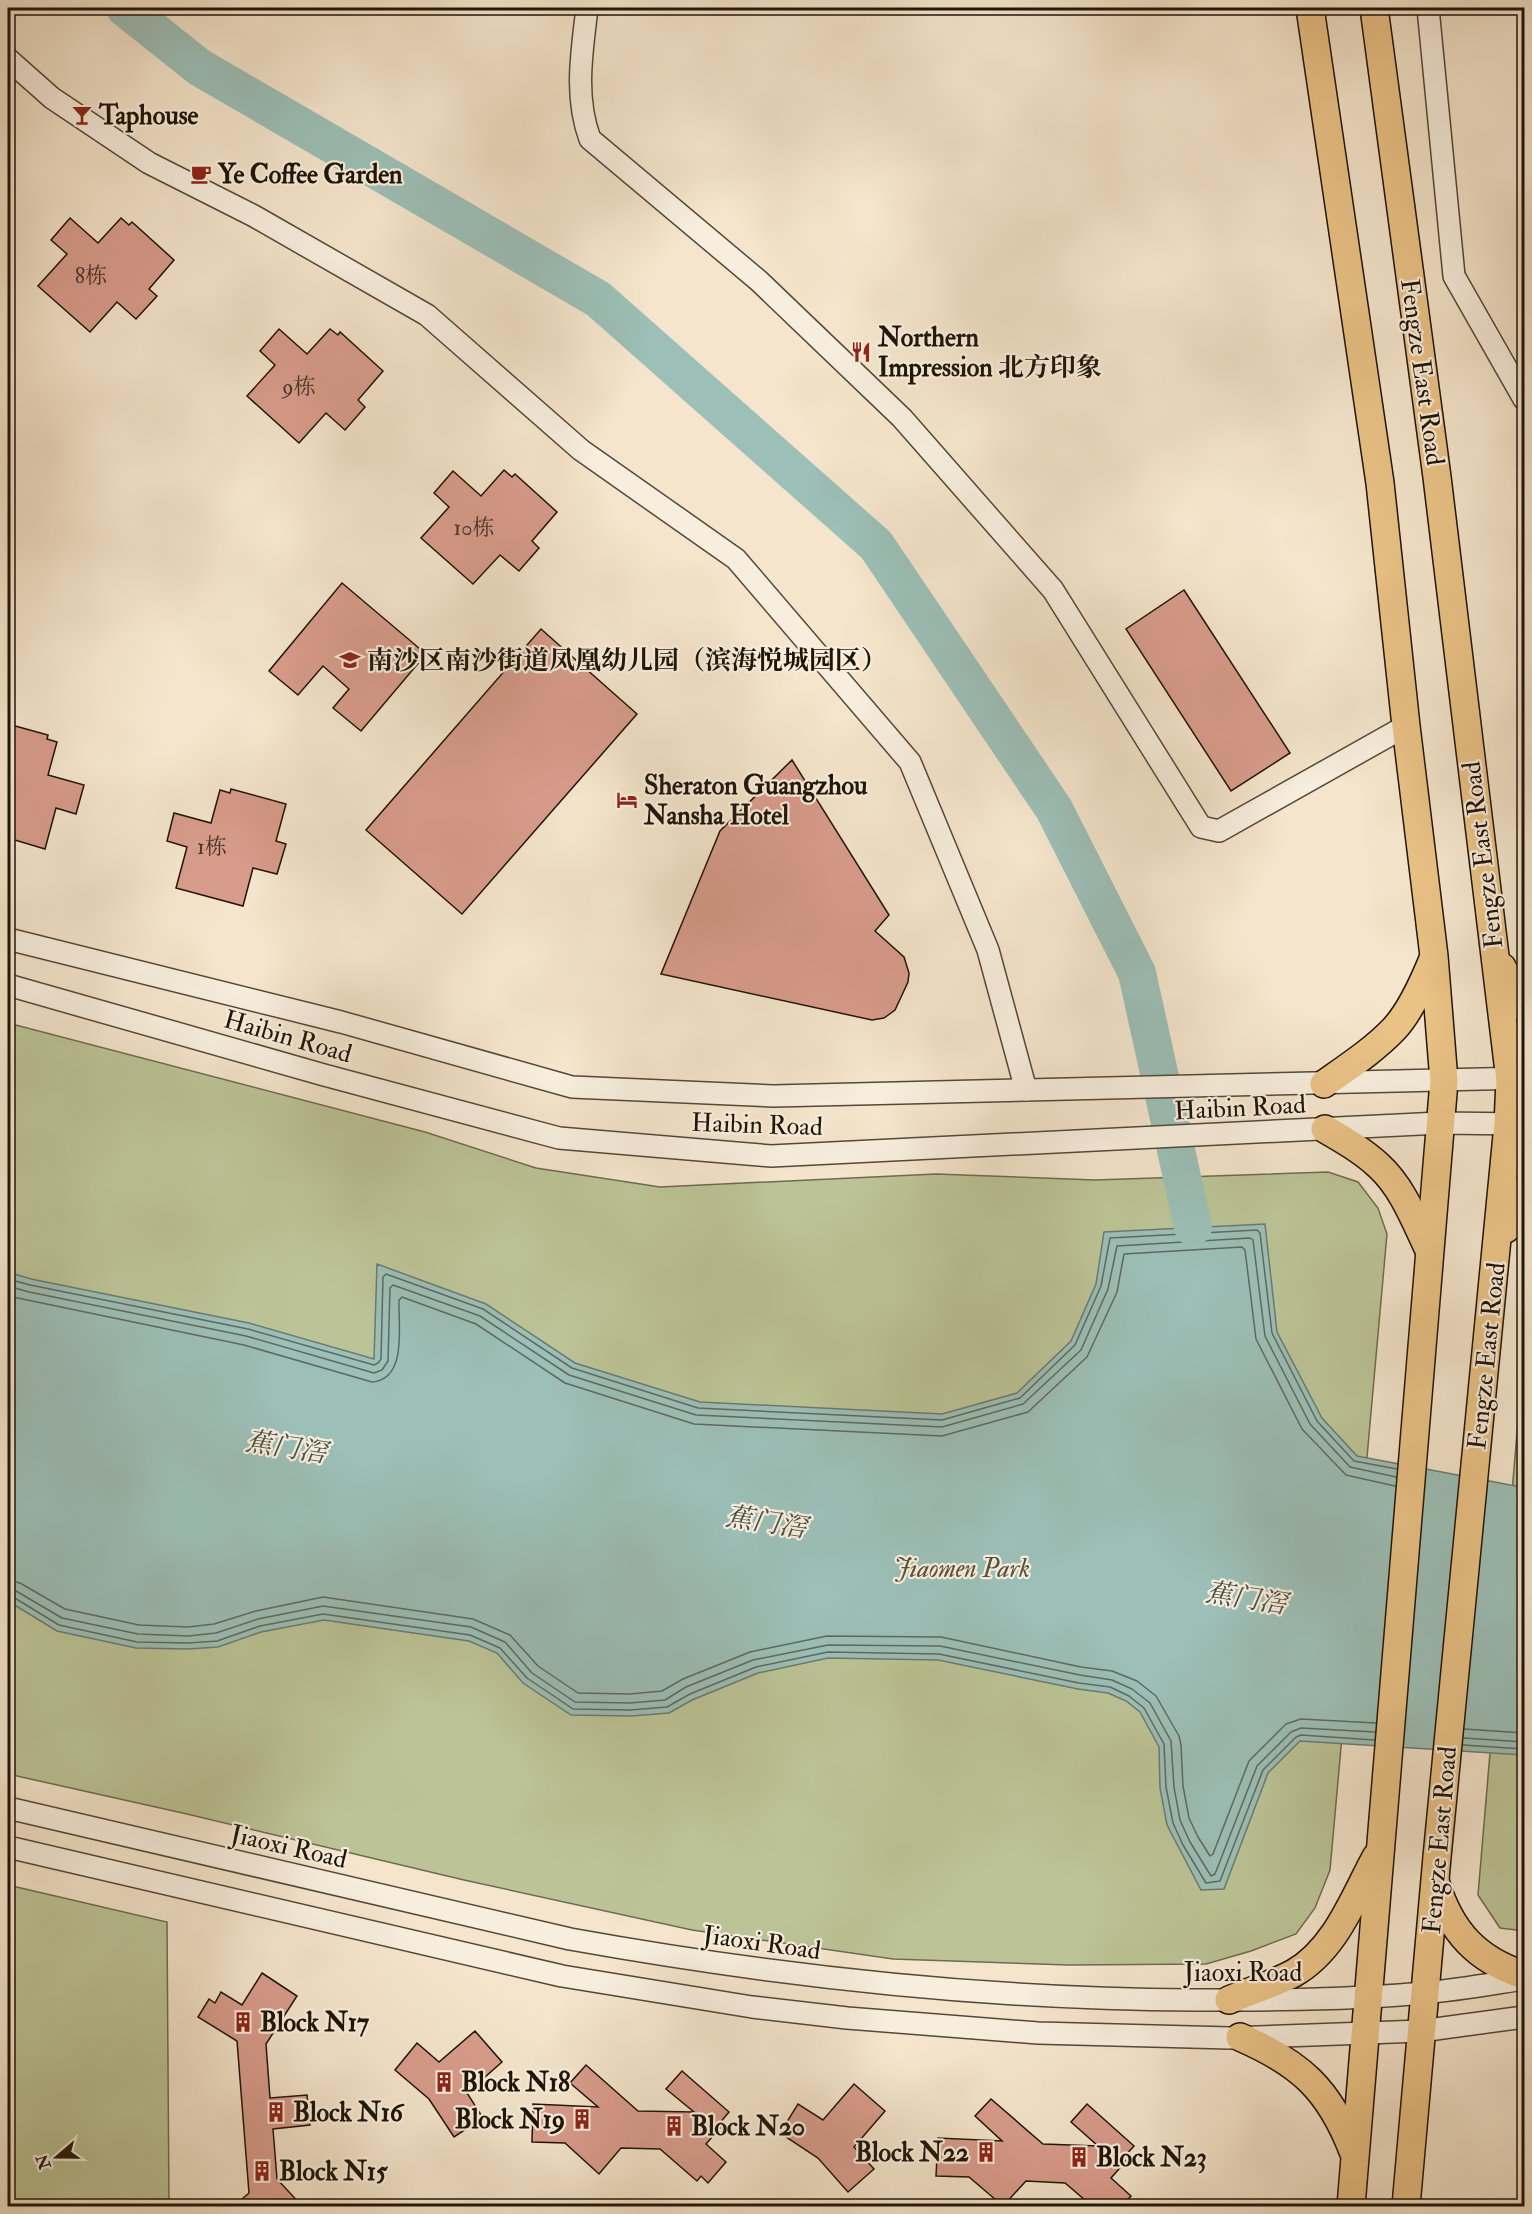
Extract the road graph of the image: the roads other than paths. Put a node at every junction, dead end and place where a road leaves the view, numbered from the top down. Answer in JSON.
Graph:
{"nodes":[{"id":1,"x":587,"y":8,"type":"edge"},
{"id":2,"x":1310,"y":8,"type":"edge"},
{"id":3,"x":1374,"y":8,"type":"edge"},
{"id":4,"x":1428,"y":8,"type":"edge"},
{"id":5,"x":8,"y":59,"type":"edge"},
{"id":6,"x":1524,"y":399,"type":"edge"},
{"id":7,"x":1406,"y":726,"type":"junction"},
{"id":8,"x":8,"y":939,"type":"edge"},
{"id":9,"x":1494,"y":951,"type":"junction"},
{"id":10,"x":1434,"y":956,"type":"junction"},
{"id":11,"x":8,"y":985,"type":"edge"},
{"id":12,"x":1524,"y":1008,"type":"edge"},
{"id":13,"x":1517,"y":1079,"type":"edge"},
{"id":14,"x":1444,"y":1081,"type":"junction"},
{"id":15,"x":1324,"y":1084,"type":"junction"},
{"id":16,"x":1026,"y":1090,"type":"junction"},
{"id":17,"x":1440,"y":1123,"type":"junction"},
{"id":18,"x":1516,"y":1124,"type":"edge"},
{"id":19,"x":1325,"y":1129,"type":"junction"},
{"id":20,"x":1524,"y":1190,"type":"edge"},
{"id":21,"x":1429,"y":1250,"type":"junction"},
{"id":22,"x":1495,"y":1258,"type":"junction"},
{"id":23,"x":8,"y":1808,"type":"edge"},
{"id":24,"x":8,"y":1846,"type":"edge"},
{"id":25,"x":1381,"y":1848,"type":"junction"},
{"id":26,"x":1436,"y":1868,"type":"junction"},
{"id":27,"x":1524,"y":1977,"type":"edge"},
{"id":28,"x":1425,"y":1993,"type":"junction"},
{"id":29,"x":1369,"y":1996,"type":"junction"},
{"id":30,"x":1230,"y":2000,"type":"junction"},
{"id":31,"x":1524,"y":2017,"type":"edge"},
{"id":32,"x":1421,"y":2031,"type":"junction"},
{"id":33,"x":1365,"y":2034,"type":"junction"},
{"id":34,"x":1240,"y":2037,"type":"junction"},
{"id":35,"x":1355,"y":2156,"type":"junction"},
{"id":36,"x":1351,"y":2206,"type":"edge"},
{"id":37,"x":1406,"y":2206,"type":"edge"}],
"edges":[{"from":1,"to":7,"type":"street"},
{"from":2,"to":7,"type":"main road"},
{"from":3,"to":9,"type":"main road","name":"Fengze East Road"},
{"from":4,"to":6,"type":"street"},
{"from":5,"to":16,"type":"street"},
{"from":7,"to":10,"type":"main road"},
{"from":8,"to":16,"type":"street","name":"Haibin Road"},
{"from":9,"to":12,"type":"main road"},
{"from":9,"to":13,"type":"main road","name":"Fengze East Road"},
{"from":10,"to":14,"type":"main road"},
{"from":10,"to":15,"type":"main road"},
{"from":11,"to":19,"type":"street","name":"Haibin Road"},
{"from":13,"to":14,"type":"street","name":"Haibin Road"},
{"from":13,"to":18,"type":"main road","name":"Fengze East Road"},
{"from":14,"to":15,"type":"street","name":"Haibin Road"},
{"from":14,"to":17,"type":"main road"},
{"from":15,"to":16,"type":"street","name":"Haibin Road"},
{"from":17,"to":18,"type":"street","name":"Haibin Road"},
{"from":17,"to":19,"type":"street","name":"Haibin Road"},
{"from":17,"to":21,"type":"main road"},
{"from":18,"to":22,"type":"main road","name":"Fengze East Road"},
{"from":19,"to":21,"type":"main road"},
{"from":20,"to":22,"type":"main road"},
{"from":21,"to":25,"type":"main road"},
{"from":22,"to":26,"type":"main road","name":"Fengze East Road"},
{"from":23,"to":30,"type":"street","name":"Jiaoxi Road"},
{"from":24,"to":34,"type":"street"},
{"from":25,"to":29,"type":"main road"},
{"from":25,"to":30,"type":"main road"},
{"from":26,"to":27,"type":"main road"},
{"from":26,"to":28,"type":"main road","name":"Fengze East Road"},
{"from":27,"to":28,"type":"street","name":"Jiaoxi Road"},
{"from":28,"to":29,"type":"street","name":"Jiaoxi Road"},
{"from":28,"to":32,"type":"main road","name":"Fengze East Road"},
{"from":29,"to":30,"type":"street","name":"Jiaoxi Road"},
{"from":29,"to":33,"type":"main road"},
{"from":31,"to":32,"type":"street"},
{"from":32,"to":33,"type":"street"},
{"from":32,"to":37,"type":"main road","name":"Fengze East Road"},
{"from":33,"to":34,"type":"street"},
{"from":33,"to":35,"type":"main road"},
{"from":34,"to":35,"type":"main road"},
{"from":35,"to":36,"type":"main road"}]}
